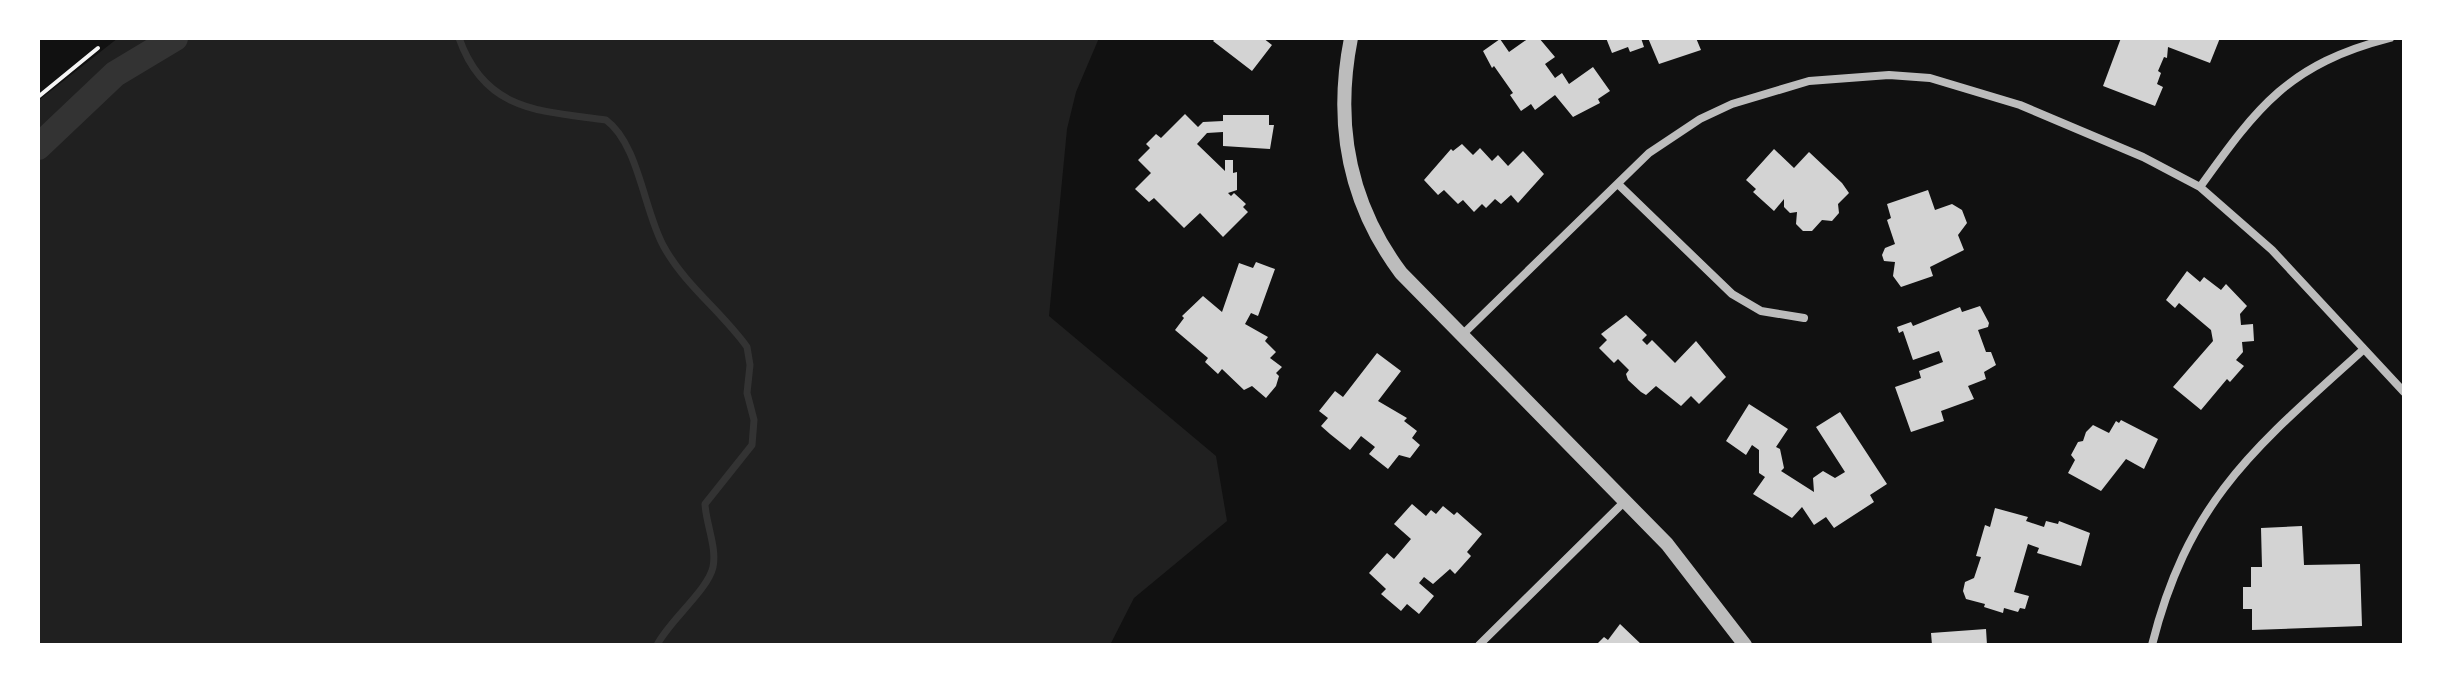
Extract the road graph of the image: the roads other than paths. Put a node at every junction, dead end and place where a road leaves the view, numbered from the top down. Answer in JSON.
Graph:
{"nodes":[{"id":1,"x":1351,"y":38,"type":"edge"},
{"id":2,"x":2390,"y":38,"type":"edge"},
{"id":3,"x":1618,"y":184,"type":"junction"},
{"id":4,"x":2200,"y":187,"type":"junction"},
{"id":5,"x":1804,"y":318,"type":"dead end"},
{"id":6,"x":1461,"y":336,"type":"junction"},
{"id":7,"x":2364,"y":349,"type":"junction"},
{"id":8,"x":2404,"y":392,"type":"edge"},
{"id":9,"x":1624,"y":502,"type":"junction"},
{"id":10,"x":1479,"y":645,"type":"edge"},
{"id":11,"x":1745,"y":645,"type":"edge"},
{"id":12,"x":2152,"y":645,"type":"edge"}],
"edges":[{"from":1,"to":6,"type":"street"},
{"from":2,"to":4,"type":"street"},
{"from":3,"to":4,"type":"street"},
{"from":3,"to":5,"type":"street"},
{"from":3,"to":6,"type":"street"},
{"from":4,"to":7,"type":"street"},
{"from":6,"to":9,"type":"street"},
{"from":7,"to":8,"type":"street"},
{"from":7,"to":12,"type":"street"},
{"from":9,"to":10,"type":"street"},
{"from":9,"to":11,"type":"street"}]}
